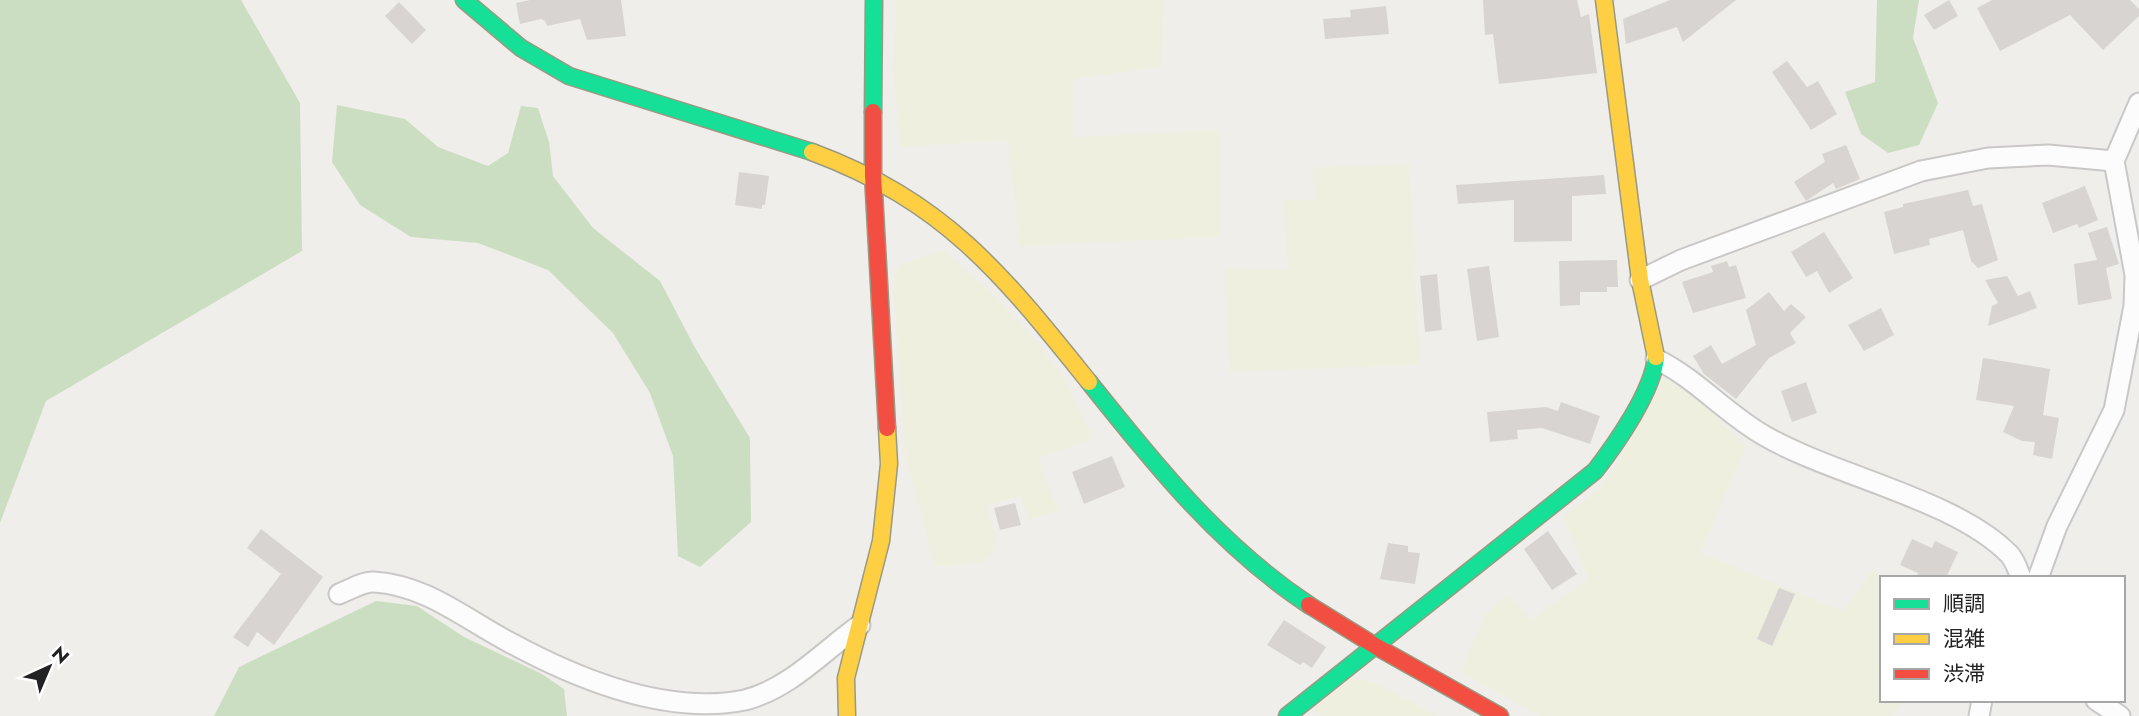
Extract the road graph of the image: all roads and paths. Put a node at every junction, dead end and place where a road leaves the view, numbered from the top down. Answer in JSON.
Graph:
{"nodes":[{"id":1,"x":464,"y":0,"type":"edge"},
{"id":2,"x":874,"y":0,"type":"edge"},
{"id":3,"x":1604,"y":0,"type":"edge"},
{"id":4,"x":2139,"y":103,"type":"edge"},
{"id":5,"x":2114,"y":162,"type":"junction"},
{"id":6,"x":873,"y":175,"type":"junction"},
{"id":7,"x":1640,"y":280,"type":"junction"},
{"id":8,"x":1656,"y":359,"type":"junction"},
{"id":9,"x":2020,"y":576,"type":"edge"},
{"id":10,"x":2040,"y":576,"type":"edge"},
{"id":11,"x":340,"y":594,"type":"dead end"},
{"id":12,"x":860,"y":625,"type":"junction"},
{"id":13,"x":1374,"y":645,"type":"junction"},
{"id":14,"x":2099,"y":702,"type":"edge"},
{"id":15,"x":847,"y":716,"type":"edge"},
{"id":16,"x":1287,"y":716,"type":"edge"},
{"id":17,"x":1500,"y":716,"type":"edge"},
{"id":18,"x":2120,"y":716,"type":"edge"}],
"edges":[{"from":1,"to":6,"type":"street"},
{"from":2,"to":6,"type":"street"},
{"from":3,"to":7,"type":"street"},
{"from":4,"to":5,"type":"street"},
{"from":5,"to":7,"type":"street"},
{"from":5,"to":10,"type":"street"},
{"from":6,"to":12,"type":"street"},
{"from":6,"to":13,"type":"street"},
{"from":7,"to":8,"type":"street"},
{"from":8,"to":9,"type":"street"},
{"from":8,"to":13,"type":"street"},
{"from":11,"to":12,"type":"street"},
{"from":12,"to":15,"type":"street"},
{"from":13,"to":16,"type":"street"},
{"from":13,"to":17,"type":"street"},
{"from":14,"to":18,"type":"street"}]}
